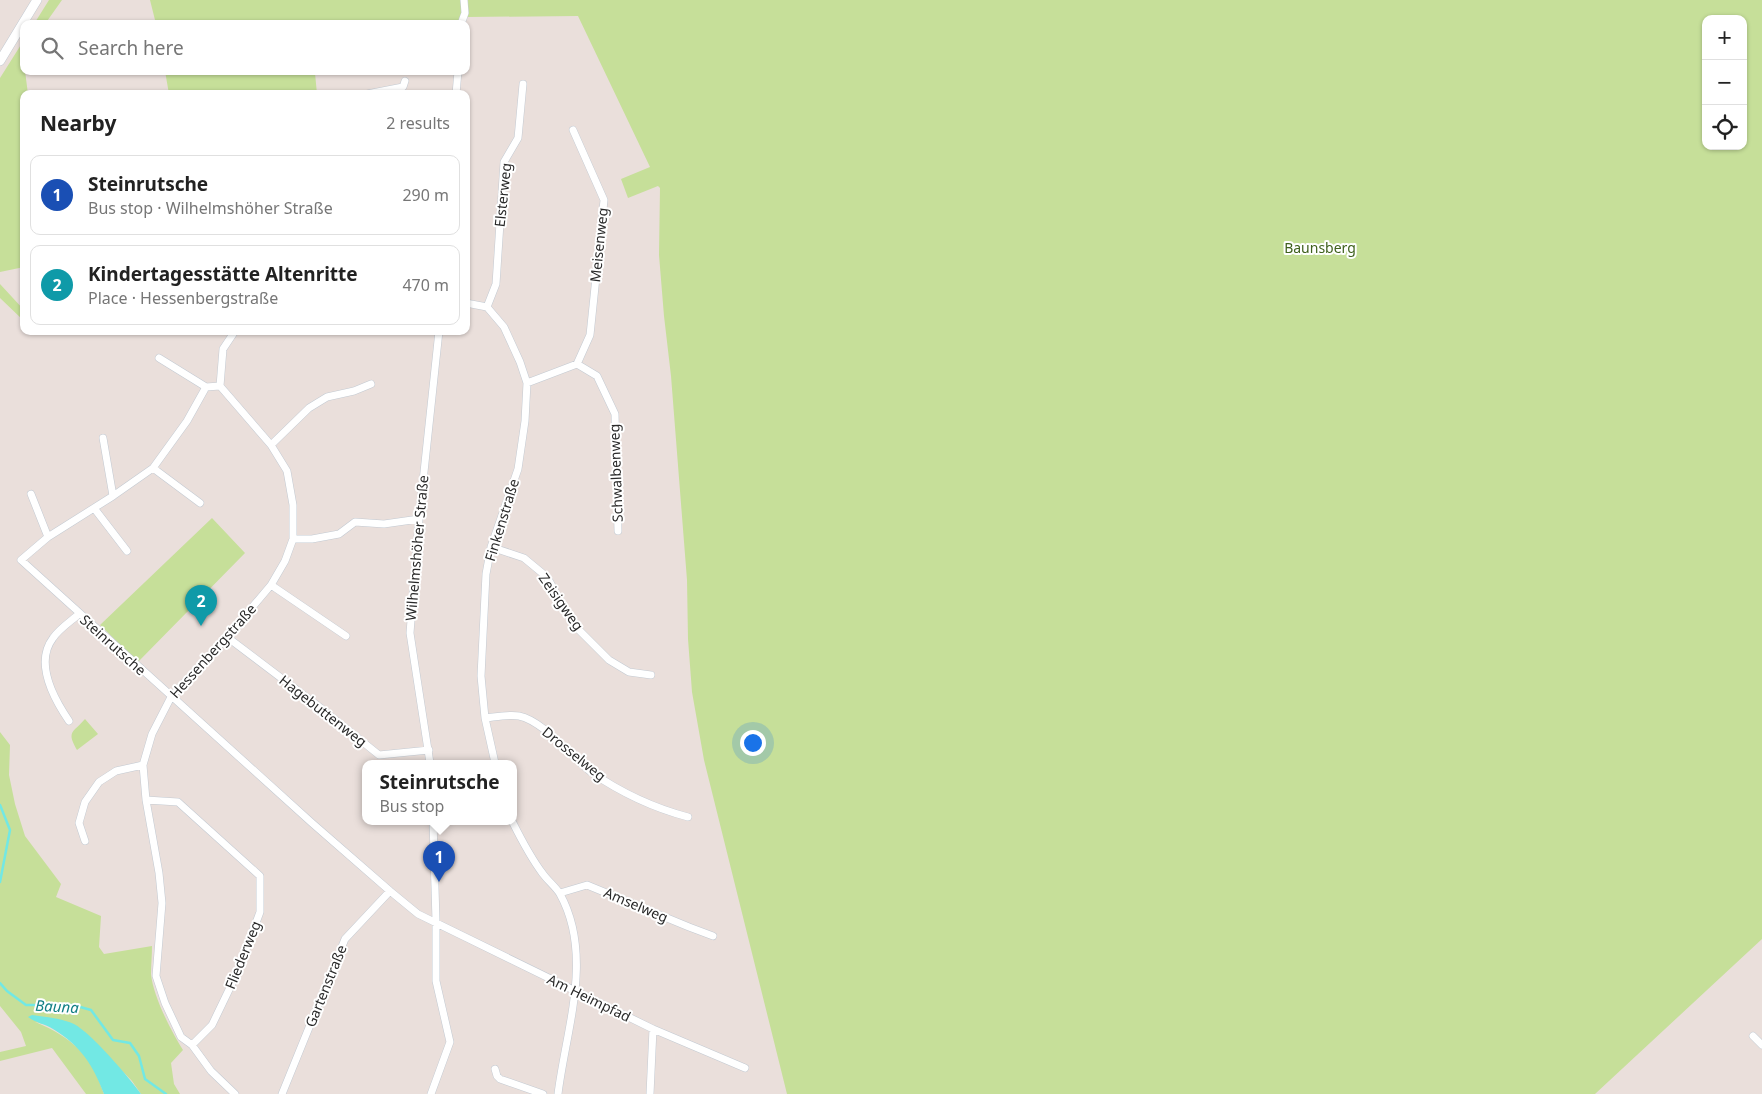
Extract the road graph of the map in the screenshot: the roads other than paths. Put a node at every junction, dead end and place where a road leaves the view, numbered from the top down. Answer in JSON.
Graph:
{"nodes":[{"id":1,"x":37,"y":0,"type":"edge"},
{"id":2,"x":464,"y":0,"type":"edge"},
{"id":3,"x":25,"y":20,"type":"edge"},
{"id":4,"x":462,"y":20,"type":"edge"},
{"id":5,"x":20,"y":28,"type":"edge"},
{"id":6,"x":0,"y":60,"type":"edge"},
{"id":7,"x":458,"y":75,"type":"edge"},
{"id":8,"x":405,"y":81,"type":"dead end"},
{"id":9,"x":522,"y":84,"type":"dead end"},
{"id":10,"x":387,"y":90,"type":"edge"},
{"id":11,"x":456,"y":90,"type":"edge"},
{"id":12,"x":573,"y":130,"type":"dead end"},
{"id":13,"x":470,"y":304,"type":"edge"},
{"id":14,"x":487,"y":307,"type":"junction"},
{"id":15,"x":232,"y":335,"type":"edge"},
{"id":16,"x":439,"y":335,"type":"edge"},
{"id":17,"x":159,"y":358,"type":"dead end"},
{"id":18,"x":577,"y":364,"type":"junction"},
{"id":19,"x":526,"y":383,"type":"junction"},
{"id":20,"x":372,"y":384,"type":"dead end"},
{"id":21,"x":220,"y":386,"type":"junction"},
{"id":22,"x":206,"y":387,"type":"junction"},
{"id":23,"x":103,"y":438,"type":"dead end"},
{"id":24,"x":271,"y":446,"type":"junction"},
{"id":25,"x":153,"y":468,"type":"junction"},
{"id":26,"x":31,"y":494,"type":"dead end"},
{"id":27,"x":113,"y":496,"type":"junction"},
{"id":28,"x":200,"y":502,"type":"dead end"},
{"id":29,"x":94,"y":508,"type":"junction"},
{"id":30,"x":419,"y":519,"type":"junction"},
{"id":31,"x":618,"y":531,"type":"dead end"},
{"id":32,"x":48,"y":536,"type":"junction"},
{"id":33,"x":293,"y":540,"type":"junction"},
{"id":34,"x":491,"y":547,"type":"junction"},
{"id":35,"x":127,"y":551,"type":"dead end"},
{"id":36,"x":271,"y":585,"type":"junction"},
{"id":37,"x":79,"y":614,"type":"junction"},
{"id":38,"x":346,"y":636,"type":"dead end"},
{"id":39,"x":227,"y":637,"type":"junction"},
{"id":40,"x":651,"y":675,"type":"dead end"},
{"id":41,"x":170,"y":697,"type":"junction"},
{"id":42,"x":485,"y":718,"type":"junction"},
{"id":43,"x":69,"y":721,"type":"dead end"},
{"id":44,"x":429,"y":750,"type":"junction"},
{"id":45,"x":430,"y":760,"type":"edge"},
{"id":46,"x":494,"y":760,"type":"edge"},
{"id":47,"x":144,"y":765,"type":"junction"},
{"id":48,"x":146,"y":800,"type":"junction"},
{"id":49,"x":688,"y":817,"type":"dead end"},
{"id":50,"x":433,"y":825,"type":"edge"},
{"id":51,"x":514,"y":825,"type":"edge"},
{"id":52,"x":85,"y":841,"type":"dead end"},
{"id":53,"x":390,"y":891,"type":"junction"},
{"id":54,"x":560,"y":893,"type":"junction"},
{"id":55,"x":436,"y":921,"type":"junction"},
{"id":56,"x":713,"y":936,"type":"dead end"},
{"id":57,"x":575,"y":992,"type":"junction"},
{"id":58,"x":653,"y":1029,"type":"junction"},
{"id":59,"x":1753,"y":1036,"type":"dead end"},
{"id":60,"x":192,"y":1045,"type":"junction"},
{"id":61,"x":1762,"y":1045,"type":"edge"},
{"id":62,"x":745,"y":1068,"type":"dead end"},
{"id":63,"x":495,"y":1069,"type":"dead end"},
{"id":64,"x":235,"y":1094,"type":"edge"},
{"id":65,"x":282,"y":1094,"type":"edge"},
{"id":66,"x":431,"y":1094,"type":"edge"},
{"id":67,"x":543,"y":1094,"type":"edge"},
{"id":68,"x":558,"y":1094,"type":"edge"},
{"id":69,"x":650,"y":1094,"type":"edge"}],
"edges":[{"from":1,"to":3,"type":"main road"},
{"from":2,"to":4,"type":"street"},
{"from":5,"to":6,"type":"main road"},
{"from":7,"to":11,"type":"street"},
{"from":8,"to":10,"type":"street"},
{"from":9,"to":14,"type":"street","name":"Elsterweg"},
{"from":12,"to":18,"type":"street","name":"Meisenweg"},
{"from":13,"to":14,"type":"street"},
{"from":14,"to":19,"type":"street","name":"Finkenstraße"},
{"from":15,"to":21,"type":"street"},
{"from":16,"to":30,"type":"street","name":"Wilhelmshöher Straße"},
{"from":17,"to":22,"type":"street"},
{"from":18,"to":19,"type":"street"},
{"from":18,"to":31,"type":"street","name":"Schwalbenweg"},
{"from":19,"to":34,"type":"street","name":"Finkenstraße"},
{"from":20,"to":24,"type":"street"},
{"from":21,"to":22,"type":"street"},
{"from":21,"to":24,"type":"street","name":"Hessenbergstraße"},
{"from":22,"to":25,"type":"street"},
{"from":23,"to":27,"type":"street"},
{"from":24,"to":33,"type":"street","name":"Hessenbergstraße"},
{"from":25,"to":27,"type":"street"},
{"from":25,"to":28,"type":"street"},
{"from":26,"to":32,"type":"street"},
{"from":27,"to":29,"type":"street"},
{"from":29,"to":32,"type":"street"},
{"from":29,"to":35,"type":"street"},
{"from":30,"to":33,"type":"street"},
{"from":30,"to":44,"type":"street","name":"Wilhelmshöher Straße"},
{"from":32,"to":37,"type":"street","name":"Steinrutsche"},
{"from":33,"to":36,"type":"street","name":"Hessenbergstraße"},
{"from":34,"to":40,"type":"street","name":"Zeisigweg"},
{"from":34,"to":42,"type":"street","name":"Finkenstraße"},
{"from":36,"to":38,"type":"street"},
{"from":36,"to":39,"type":"street","name":"Hessenbergstraße"},
{"from":37,"to":41,"type":"street","name":"Steinrutsche"},
{"from":37,"to":43,"type":"street"},
{"from":39,"to":41,"type":"street","name":"Hessenbergstraße"},
{"from":39,"to":44,"type":"street","name":"Hagebuttenweg"},
{"from":41,"to":47,"type":"street","name":"Hessenbergstraße"},
{"from":41,"to":53,"type":"street","name":"Steinrutsche"},
{"from":42,"to":46,"type":"street","name":"Finkenstraße"},
{"from":42,"to":49,"type":"street","name":"Drosselweg"},
{"from":44,"to":45,"type":"street","name":"Wilhelmshöher Straße"},
{"from":47,"to":48,"type":"street","name":"Hessenbergstraße"},
{"from":47,"to":52,"type":"street"},
{"from":48,"to":60,"type":"street","name":"Hessenbergstraße"},
{"from":48,"to":60,"type":"street","name":"Fliederweg"},
{"from":50,"to":55,"type":"street"},
{"from":51,"to":54,"type":"street"},
{"from":53,"to":55,"type":"street","name":"Steinrutsche"},
{"from":53,"to":65,"type":"street","name":"Gartenstraße"},
{"from":54,"to":56,"type":"street","name":"Amselweg"},
{"from":54,"to":57,"type":"street"},
{"from":55,"to":57,"type":"street","name":"Am Heimpfad"},
{"from":55,"to":66,"type":"street"},
{"from":57,"to":58,"type":"street","name":"Am Heimpfad"},
{"from":57,"to":68,"type":"street"},
{"from":58,"to":62,"type":"street","name":"Am Heimpfad"},
{"from":58,"to":69,"type":"street"},
{"from":59,"to":61,"type":"street"},
{"from":60,"to":64,"type":"street","name":"Hessenbergstraße"},
{"from":63,"to":67,"type":"street"}]}
